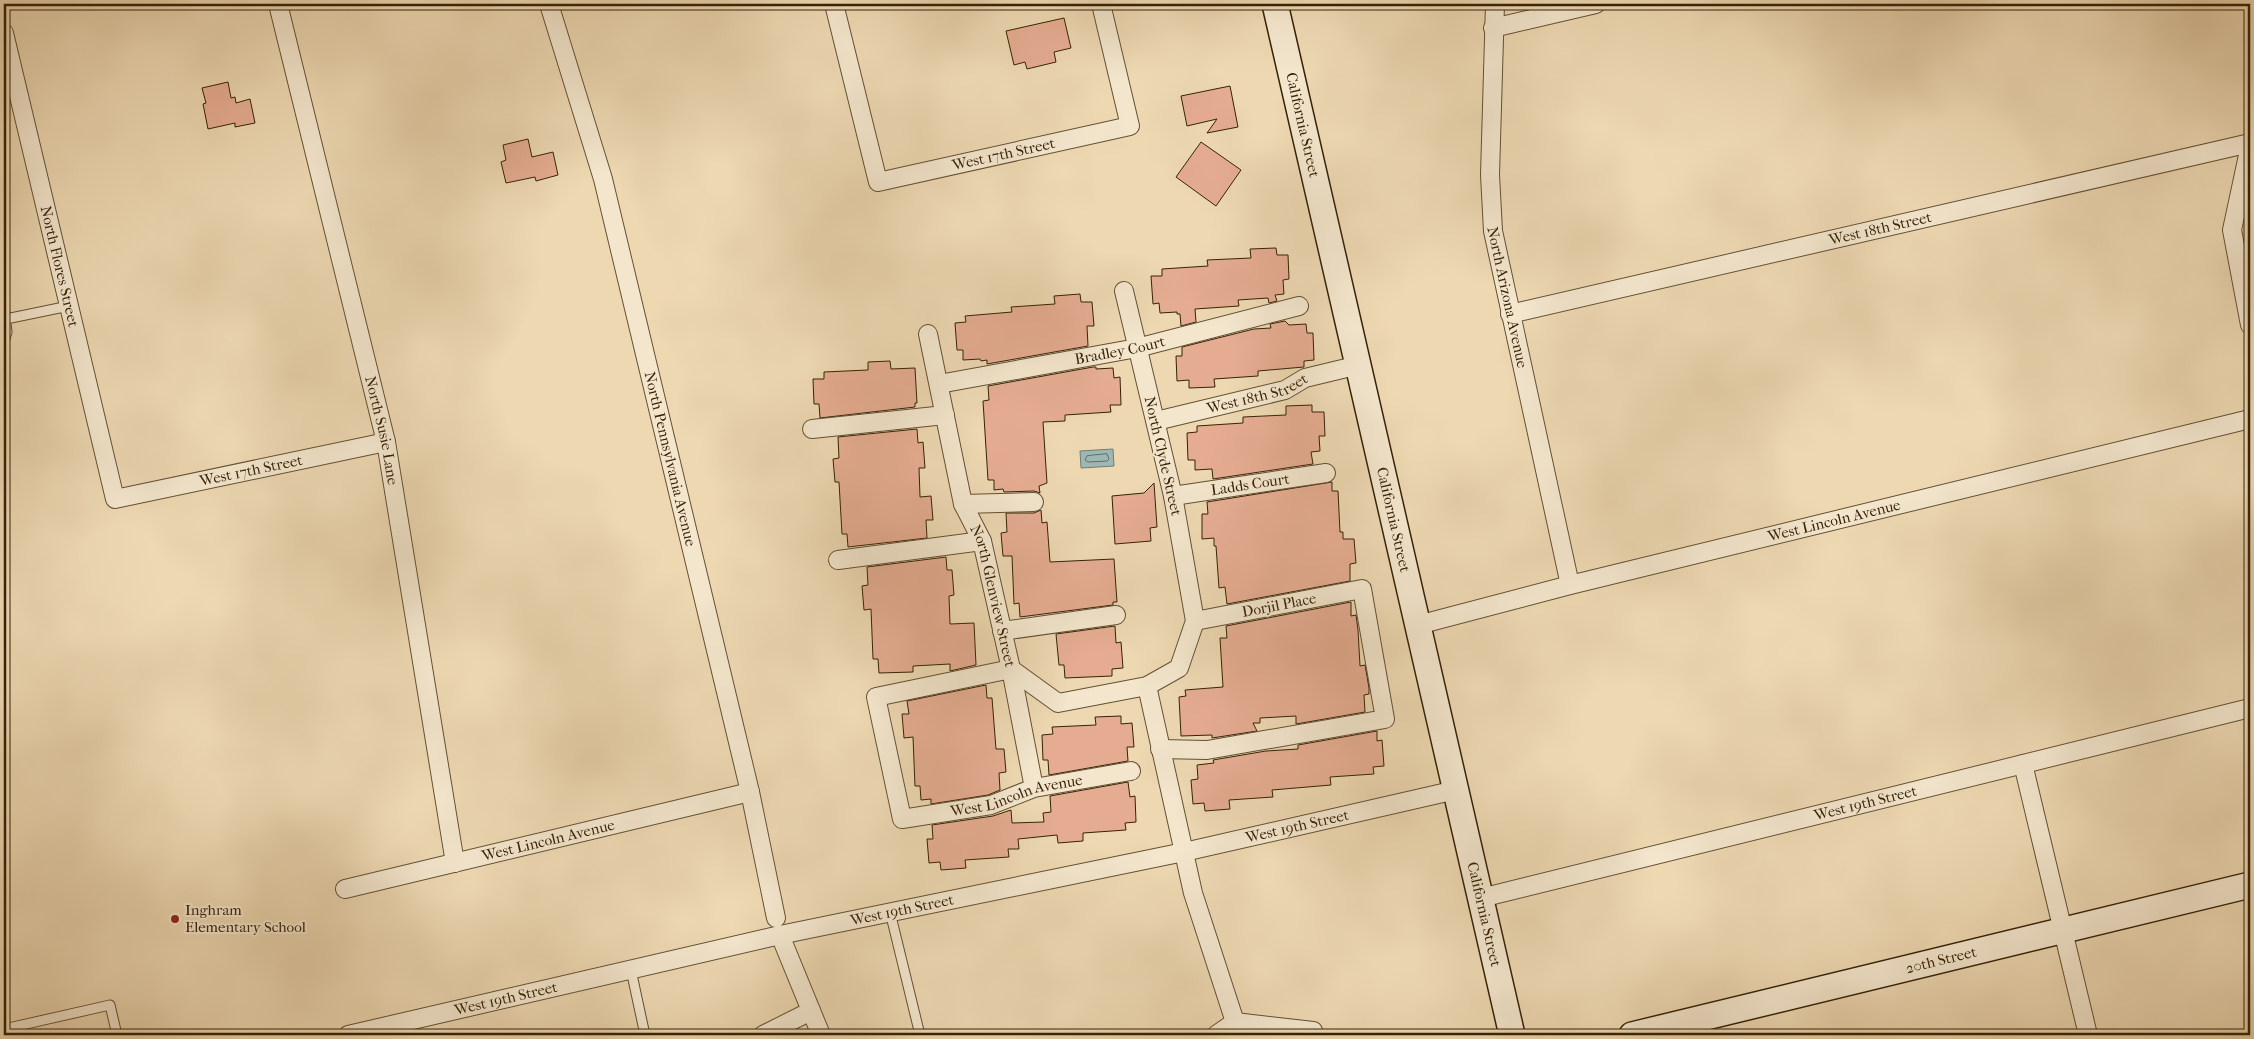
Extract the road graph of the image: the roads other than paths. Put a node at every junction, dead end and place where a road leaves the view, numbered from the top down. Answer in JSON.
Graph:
{"nodes":[{"id":1,"x":278,"y":4,"type":"edge"},
{"id":2,"x":548,"y":4,"type":"edge"},
{"id":3,"x":834,"y":4,"type":"edge"},
{"id":4,"x":1101,"y":4,"type":"edge"},
{"id":5,"x":1275,"y":4,"type":"edge"},
{"id":6,"x":1495,"y":4,"type":"edge"},
{"id":7,"x":1596,"y":4,"type":"edge"},
{"id":8,"x":1493,"y":28,"type":"junction"},
{"id":9,"x":4,"y":32,"type":"edge"},
{"id":10,"x":2250,"y":145,"type":"edge"},
{"id":11,"x":1124,"y":291,"type":"dead end"},
{"id":12,"x":69,"y":306,"type":"junction"},
{"id":13,"x":1299,"y":306,"type":"dead end"},
{"id":14,"x":4,"y":307,"type":"edge"},
{"id":15,"x":1510,"y":314,"type":"junction"},
{"id":16,"x":6,"y":319,"type":"junction"},
{"id":17,"x":2250,"y":325,"type":"edge"},
{"id":18,"x":928,"y":334,"type":"dead end"},
{"id":19,"x":4,"y":342,"type":"edge"},
{"id":20,"x":1136,"y":348,"type":"junction"},
{"id":21,"x":1359,"y":365,"type":"junction"},
{"id":22,"x":939,"y":384,"type":"junction"},
{"id":23,"x":945,"y":415,"type":"junction"},
{"id":24,"x":2250,"y":419,"type":"edge"},
{"id":25,"x":1156,"y":421,"type":"junction"},
{"id":26,"x":812,"y":429,"type":"dead end"},
{"id":27,"x":386,"y":442,"type":"junction"},
{"id":28,"x":1326,"y":473,"type":"dead end"},
{"id":29,"x":1173,"y":496,"type":"junction"},
{"id":30,"x":115,"y":499,"type":"joint"},
{"id":31,"x":1034,"y":502,"type":"dead end"},
{"id":32,"x":963,"y":504,"type":"junction"},
{"id":33,"x":982,"y":541,"type":"junction"},
{"id":34,"x":838,"y":560,"type":"dead end"},
{"id":35,"x":1570,"y":585,"type":"junction"},
{"id":36,"x":1116,"y":615,"type":"dead end"},
{"id":37,"x":1195,"y":621,"type":"junction"},
{"id":38,"x":1418,"y":624,"type":"junction"},
{"id":39,"x":1002,"y":631,"type":"junction"},
{"id":40,"x":1011,"y":669,"type":"junction"},
{"id":41,"x":1147,"y":686,"type":"junction"},
{"id":42,"x":2250,"y":708,"type":"edge"},
{"id":43,"x":1160,"y":749,"type":"junction"},
{"id":44,"x":2023,"y":764,"type":"junction"},
{"id":45,"x":1132,"y":772,"type":"dead end"},
{"id":46,"x":1034,"y":788,"type":"junction"},
{"id":47,"x":1456,"y":790,"type":"junction"},
{"id":48,"x":750,"y":792,"type":"junction"},
{"id":49,"x":1184,"y":852,"type":"junction"},
{"id":50,"x":454,"y":863,"type":"junction"},
{"id":51,"x":2250,"y":885,"type":"edge"},
{"id":52,"x":345,"y":889,"type":"dead end"},
{"id":53,"x":1481,"y":898,"type":"junction"},
{"id":54,"x":890,"y":912,"type":"junction"},
{"id":55,"x":776,"y":918,"type":"dead end"},
{"id":56,"x":2064,"y":929,"type":"junction"},
{"id":57,"x":780,"y":935,"type":"junction"},
{"id":58,"x":631,"y":970,"type":"junction"},
{"id":59,"x":811,"y":1011,"type":"junction"},
{"id":60,"x":4,"y":1029,"type":"edge"},
{"id":61,"x":1238,"y":1029,"type":"edge"},
{"id":62,"x":396,"y":1030,"type":"edge"},
{"id":63,"x":117,"y":1035,"type":"edge"},
{"id":64,"x":348,"y":1035,"type":"edge"},
{"id":65,"x":645,"y":1035,"type":"edge"},
{"id":66,"x":763,"y":1035,"type":"edge"},
{"id":67,"x":821,"y":1035,"type":"edge"},
{"id":68,"x":920,"y":1035,"type":"edge"},
{"id":69,"x":1216,"y":1035,"type":"edge"},
{"id":70,"x":1314,"y":1035,"type":"edge"},
{"id":71,"x":1512,"y":1035,"type":"edge"},
{"id":72,"x":1632,"y":1035,"type":"edge"},
{"id":73,"x":2088,"y":1035,"type":"edge"}],
"edges":[{"from":1,"to":27,"type":"street","name":"North Susie Lane"},
{"from":2,"to":48,"type":"street","name":"North Pennsylvania Avenue"},
{"from":3,"to":4,"type":"street","name":"West 17th Street"},
{"from":5,"to":21,"type":"street","name":"California Street"},
{"from":6,"to":8,"type":"street","name":"North Arizona Avenue"},
{"from":7,"to":8,"type":"street"},
{"from":8,"to":15,"type":"street","name":"North Arizona Avenue"},
{"from":9,"to":12,"type":"street","name":"North Flores Street"},
{"from":10,"to":15,"type":"street","name":"West 18th Street"},
{"from":10,"to":17,"type":"street"},
{"from":11,"to":20,"type":"street","name":"North Clyde Street"},
{"from":12,"to":16,"type":"lane"},
{"from":12,"to":30,"type":"street","name":"North Flores Street"},
{"from":13,"to":20,"type":"street","name":"Bradley Court"},
{"from":14,"to":16,"type":"lane"},
{"from":15,"to":35,"type":"street","name":"North Arizona Avenue"},
{"from":16,"to":19,"type":"lane"},
{"from":18,"to":22,"type":"street","name":"North Glenview Street"},
{"from":20,"to":22,"type":"street","name":"Bradley Court"},
{"from":20,"to":25,"type":"street","name":"North Clyde Street"},
{"from":21,"to":25,"type":"street","name":"West 18th Street"},
{"from":21,"to":38,"type":"street","name":"California Street"},
{"from":22,"to":23,"type":"street","name":"North Glenview Street"},
{"from":23,"to":26,"type":"street"},
{"from":23,"to":32,"type":"street","name":"North Glenview Street"},
{"from":24,"to":35,"type":"street","name":"West Lincoln Avenue"},
{"from":25,"to":29,"type":"street","name":"North Clyde Street"},
{"from":27,"to":30,"type":"street","name":"West 17th Street"},
{"from":27,"to":50,"type":"street","name":"North Susie Lane"},
{"from":28,"to":29,"type":"street","name":"Ladds Court"},
{"from":29,"to":37,"type":"street","name":"North Clyde Street"},
{"from":31,"to":32,"type":"street"},
{"from":32,"to":33,"type":"street","name":"North Glenview Street"},
{"from":33,"to":34,"type":"street"},
{"from":33,"to":39,"type":"street","name":"North Glenview Street"},
{"from":35,"to":38,"type":"street","name":"West Lincoln Avenue"},
{"from":36,"to":39,"type":"street"},
{"from":37,"to":41,"type":"street","name":"North Glenview Street"},
{"from":37,"to":43,"type":"street","name":"Dorjil Place"},
{"from":38,"to":47,"type":"street","name":"California Street"},
{"from":39,"to":40,"type":"street","name":"North Glenview Street"},
{"from":40,"to":41,"type":"street","name":"North Glenview Street"},
{"from":40,"to":46,"type":"street"},
{"from":40,"to":46,"type":"street","name":"West Lincoln Avenue"},
{"from":41,"to":43,"type":"street"},
{"from":42,"to":44,"type":"street","name":"West 19th Street"},
{"from":43,"to":49,"type":"street"},
{"from":44,"to":53,"type":"street","name":"West 19th Street"},
{"from":44,"to":56,"type":"street"},
{"from":45,"to":46,"type":"street","name":"West Lincoln Avenue"},
{"from":47,"to":49,"type":"street","name":"West 19th Street"},
{"from":47,"to":53,"type":"street","name":"California Street"},
{"from":48,"to":50,"type":"street","name":"West Lincoln Avenue"},
{"from":48,"to":55,"type":"street","name":"North Pennsylvania Avenue"},
{"from":49,"to":54,"type":"street","name":"West 19th Street"},
{"from":49,"to":61,"type":"street"},
{"from":50,"to":52,"type":"street","name":"West Lincoln Avenue"},
{"from":51,"to":56,"type":"street","name":"20th Street"},
{"from":53,"to":71,"type":"street","name":"California Street"},
{"from":54,"to":57,"type":"street","name":"West 19th Street"},
{"from":54,"to":68,"type":"lane"},
{"from":56,"to":72,"type":"street","name":"20th Street"},
{"from":56,"to":73,"type":"street"},
{"from":57,"to":58,"type":"street","name":"West 19th Street"},
{"from":57,"to":59,"type":"street"},
{"from":58,"to":62,"type":"street","name":"West 19th Street"},
{"from":58,"to":65,"type":"lane"},
{"from":59,"to":66,"type":"street"},
{"from":59,"to":67,"type":"street"},
{"from":60,"to":63,"type":"lane"},
{"from":61,"to":69,"type":"street"},
{"from":61,"to":70,"type":"street"},
{"from":62,"to":64,"type":"street","name":"West 19th Street"}]}
